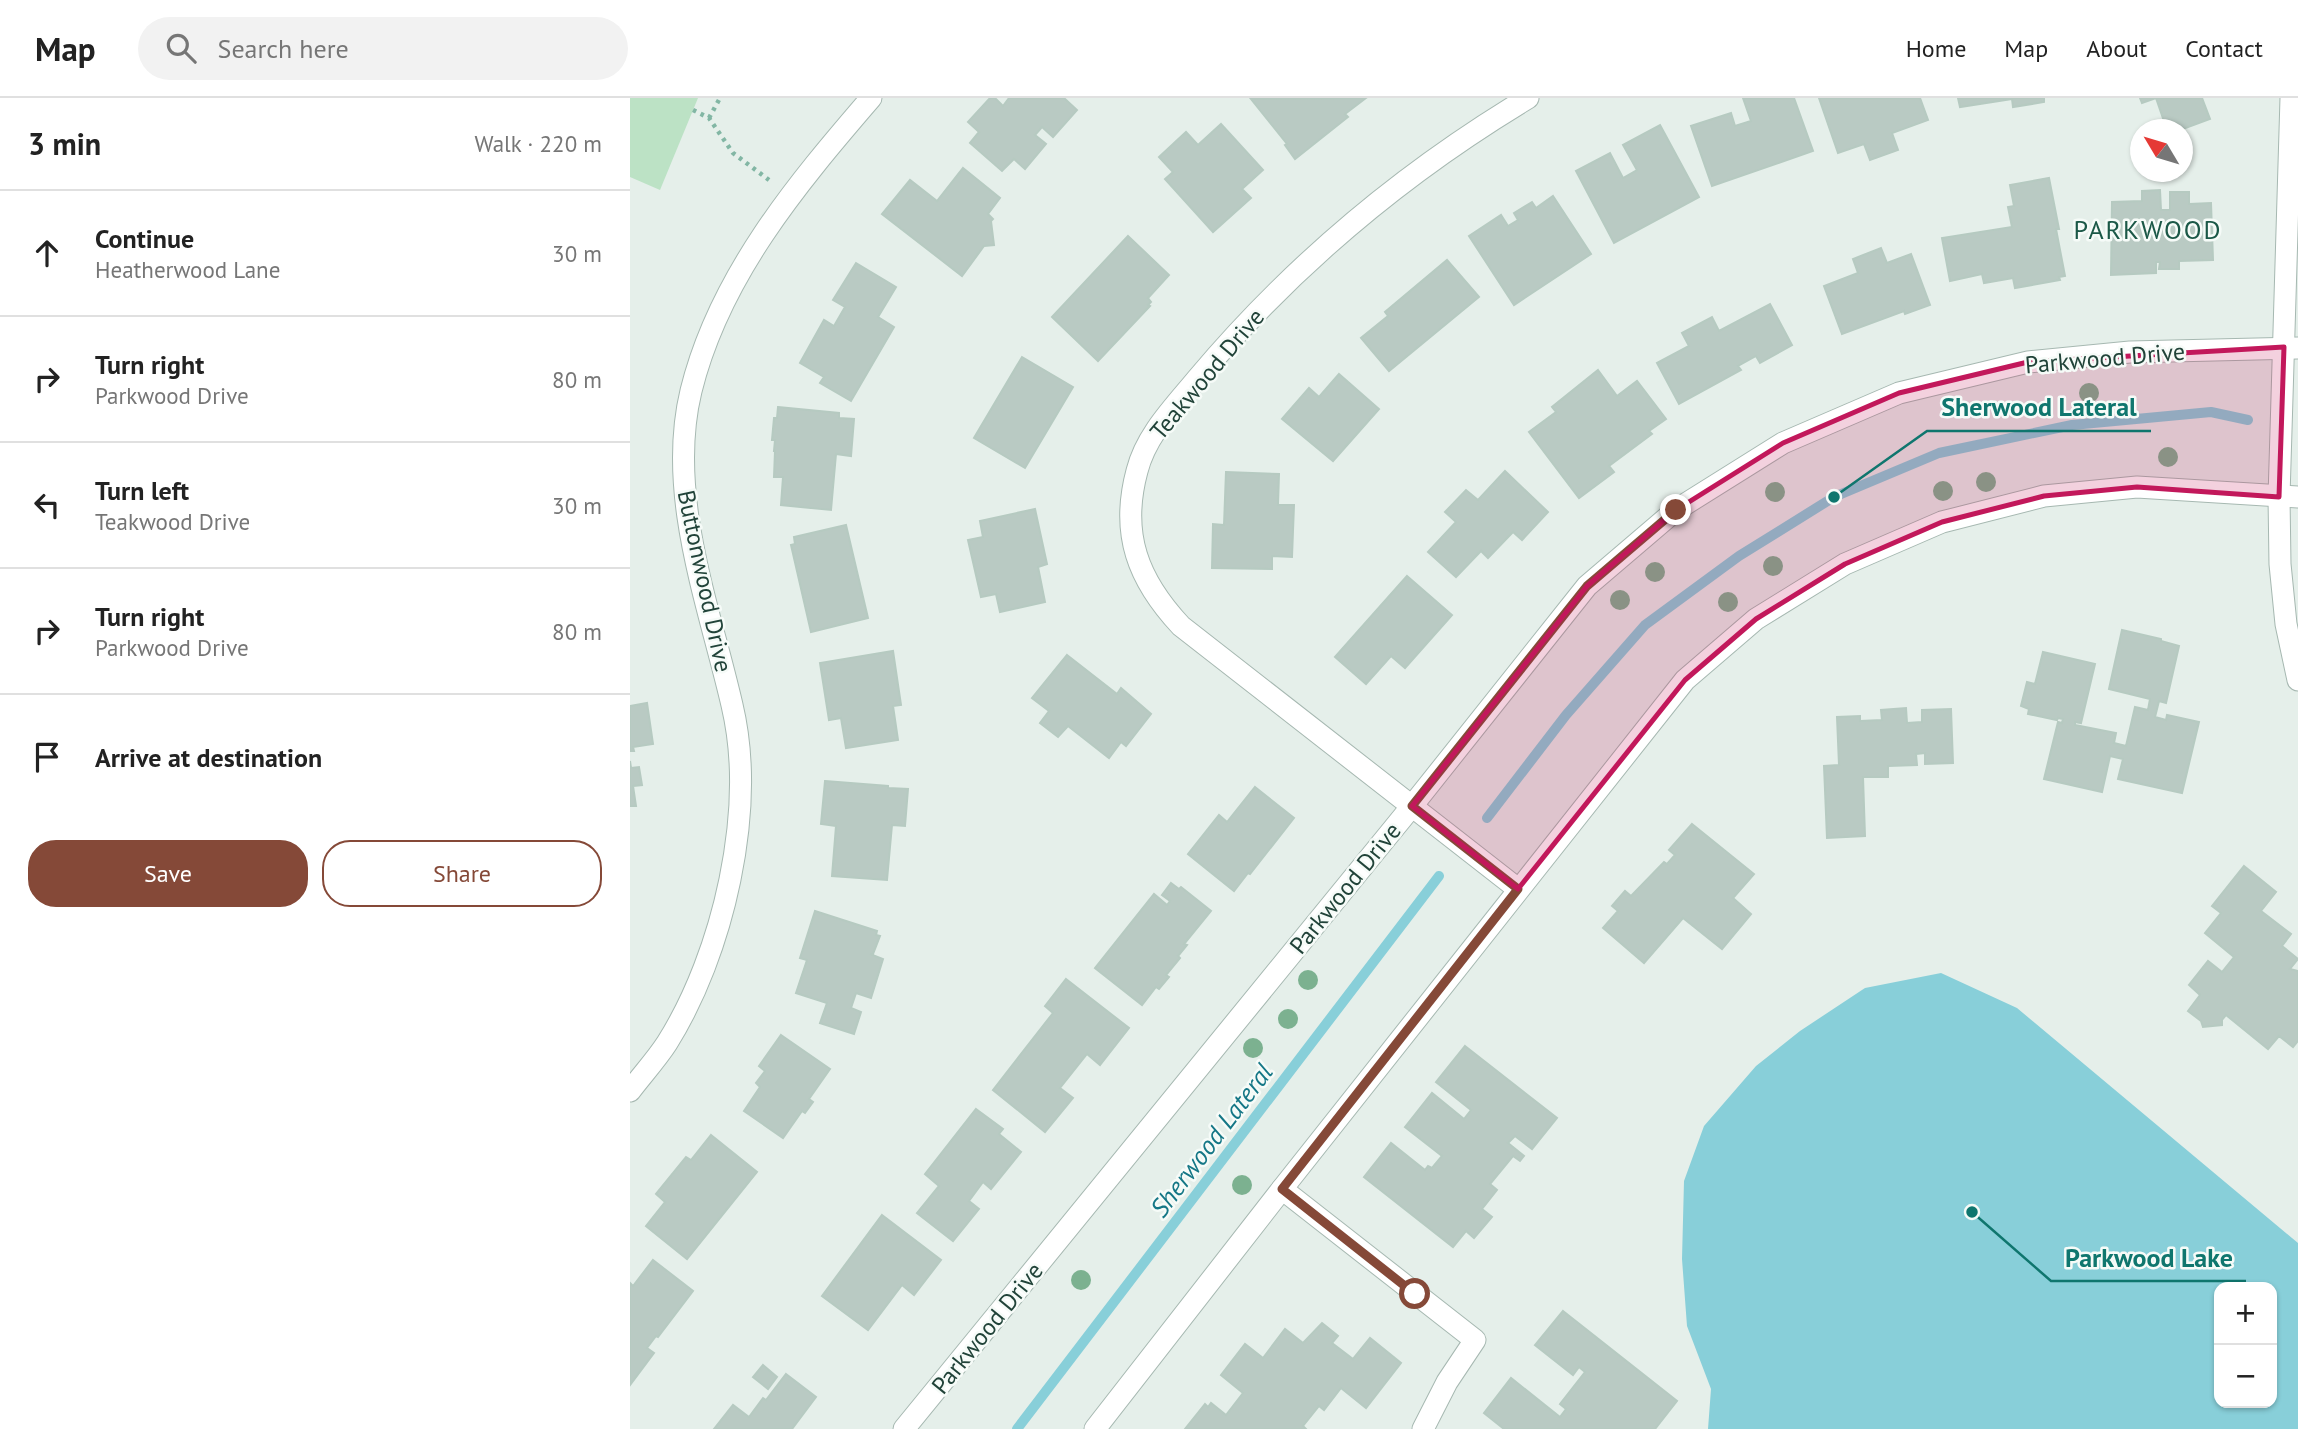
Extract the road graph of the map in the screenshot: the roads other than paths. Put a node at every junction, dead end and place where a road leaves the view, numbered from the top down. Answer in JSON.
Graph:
{"nodes":[{"id":1,"x":871,"y":98,"type":"edge"},
{"id":2,"x":1528,"y":98,"type":"edge"},
{"id":3,"x":2291,"y":98,"type":"edge"},
{"id":4,"x":2291,"y":348,"type":"edge"},
{"id":5,"x":2288,"y":497,"type":"edge"},
{"id":6,"x":2298,"y":680,"type":"edge"},
{"id":7,"x":1412,"y":806,"type":"junction"},
{"id":8,"x":1518,"y":889,"type":"junction"},
{"id":9,"x":630,"y":1091,"type":"edge"},
{"id":10,"x":1282,"y":1189,"type":"junction"},
{"id":11,"x":904,"y":1429,"type":"edge"},
{"id":12,"x":1095,"y":1429,"type":"edge"},
{"id":13,"x":1423,"y":1429,"type":"edge"}],
"edges":[{"from":1,"to":9,"type":"street","name":"Buttonwood Drive"},
{"from":2,"to":7,"type":"street","name":"Teakwood Drive"},
{"from":3,"to":4,"type":"street"},
{"from":4,"to":5,"type":"street"},
{"from":4,"to":7,"type":"street","name":"Parkwood Drive"},
{"from":5,"to":6,"type":"street"},
{"from":5,"to":8,"type":"street"},
{"from":7,"to":8,"type":"street","name":"Teakwood Drive"},
{"from":7,"to":11,"type":"street","name":"Parkwood Drive"},
{"from":8,"to":10,"type":"street"},
{"from":10,"to":12,"type":"street"},
{"from":10,"to":13,"type":"street"}]}
